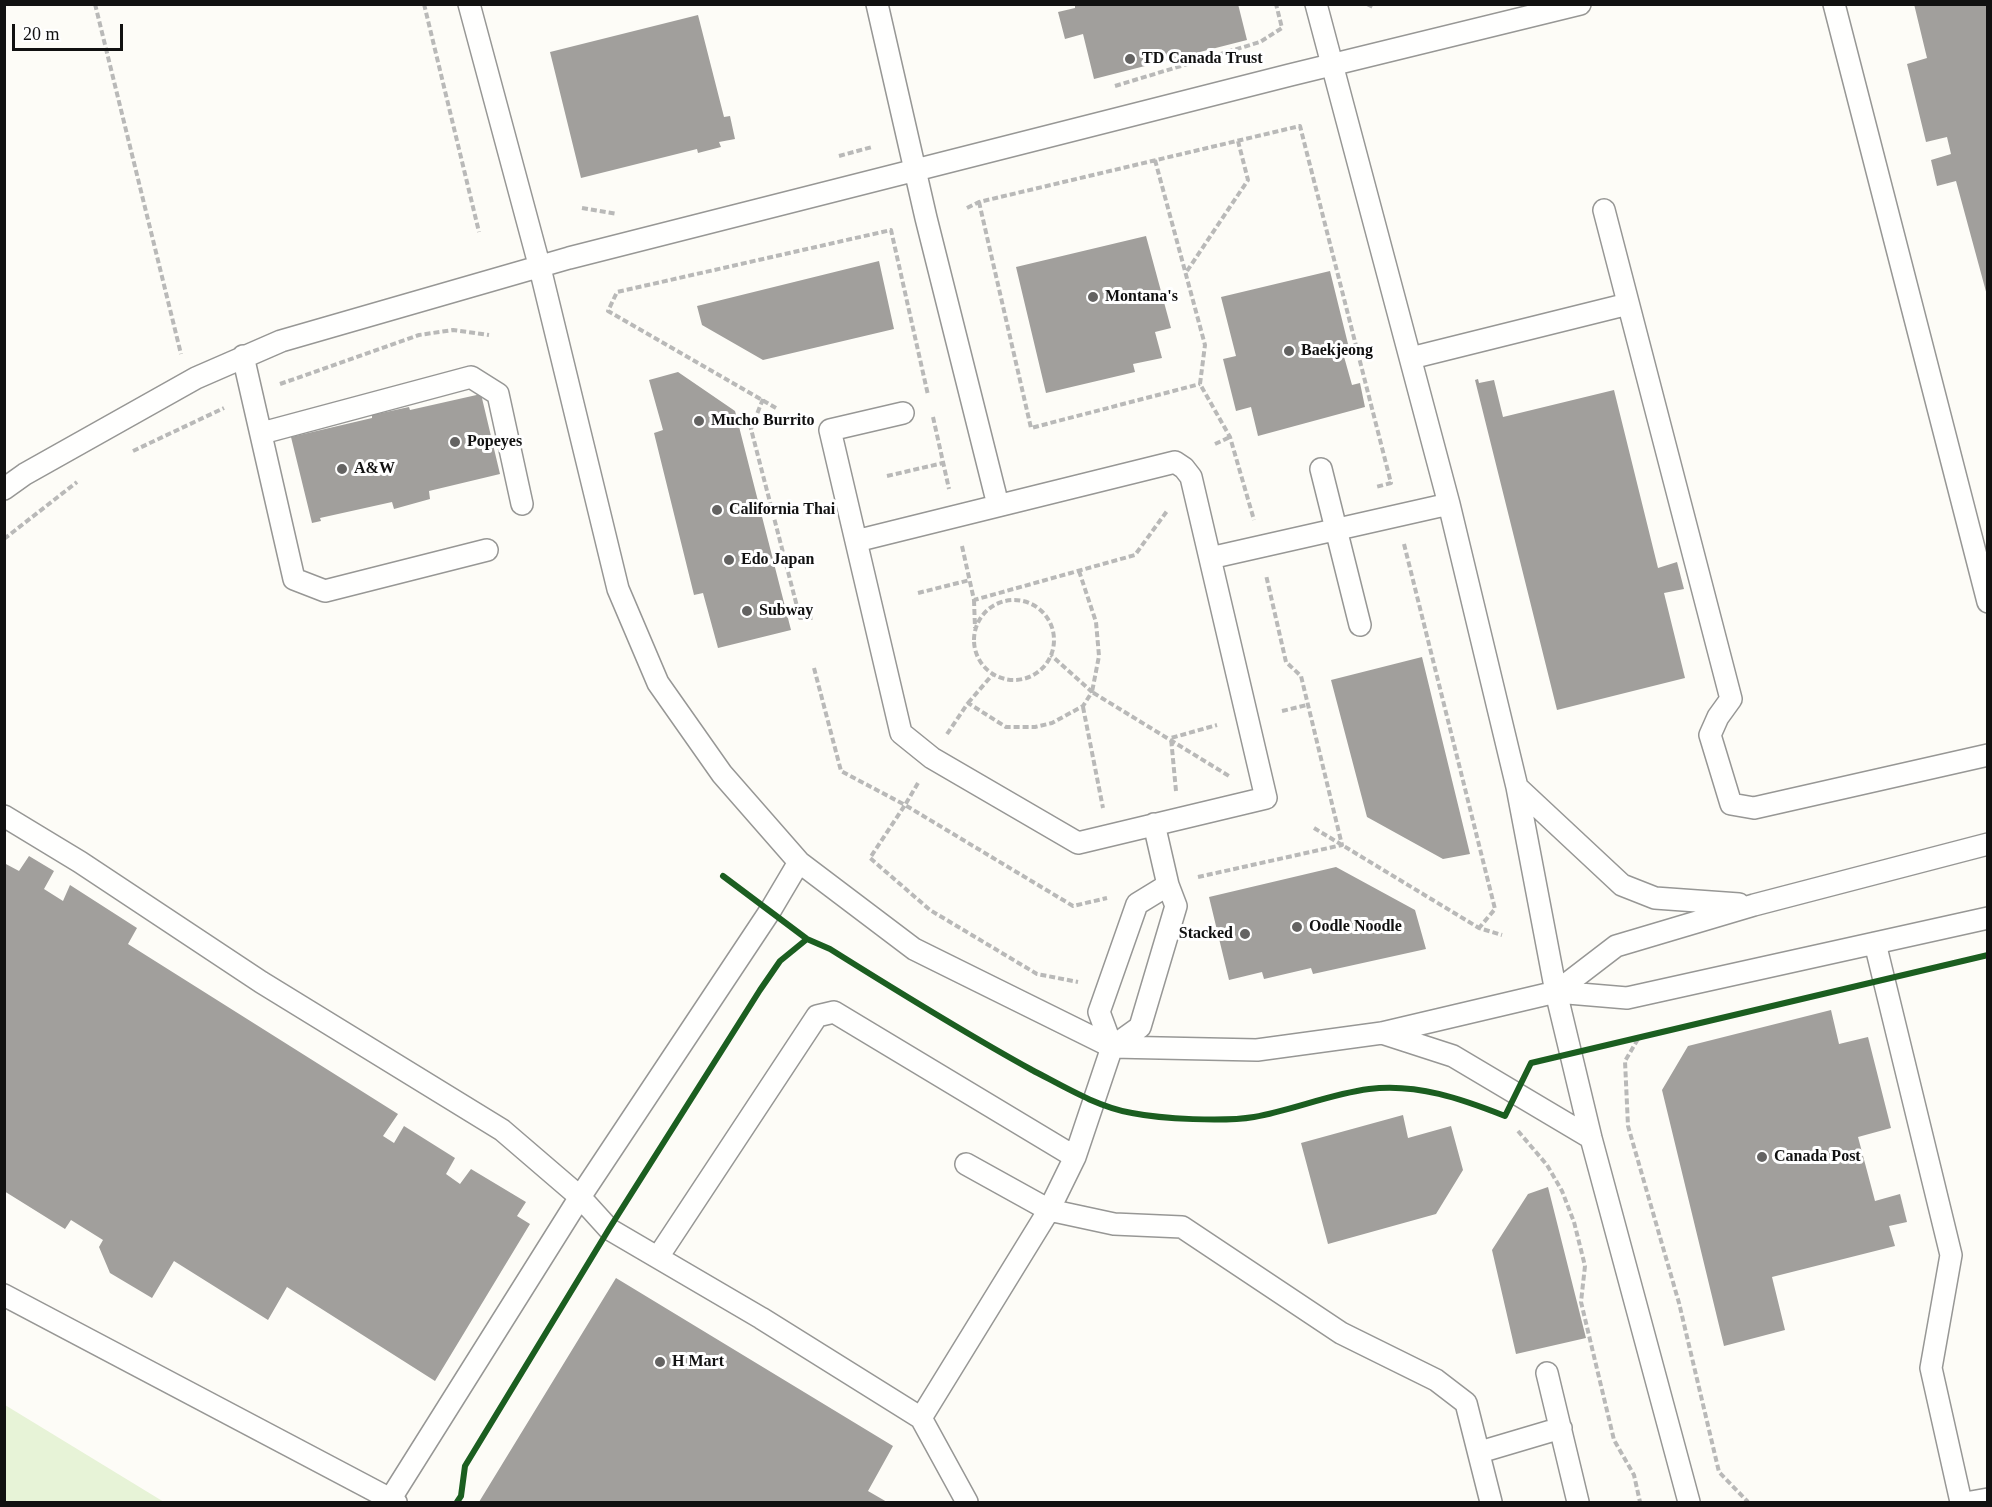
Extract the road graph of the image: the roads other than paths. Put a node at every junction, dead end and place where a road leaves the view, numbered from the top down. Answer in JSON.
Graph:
{"nodes":[{"id":1,"x":469,"y":4,"type":"edge"},
{"id":2,"x":878,"y":4,"type":"edge"},
{"id":3,"x":1316,"y":4,"type":"edge"},
{"id":4,"x":1580,"y":4,"type":"edge"},
{"id":5,"x":1834,"y":4,"type":"edge"},
{"id":6,"x":1332,"y":64,"type":"junction"},
{"id":7,"x":916,"y":171,"type":"junction"},
{"id":8,"x":1604,"y":210,"type":"dead end"},
{"id":9,"x":540,"y":268,"type":"junction"},
{"id":10,"x":1628,"y":304,"type":"junction"},
{"id":11,"x":243,"y":356,"type":"junction"},
{"id":12,"x":1411,"y":358,"type":"junction"},
{"id":13,"x":903,"y":413,"type":"dead end"},
{"id":14,"x":262,"y":433,"type":"junction"},
{"id":15,"x":1321,"y":469,"type":"dead end"},
{"id":16,"x":4,"y":489,"type":"edge"},
{"id":17,"x":522,"y":504,"type":"dead end"},
{"id":18,"x":1449,"y":504,"type":"junction"},
{"id":19,"x":998,"y":505,"type":"junction"},
{"id":20,"x":1337,"y":530,"type":"junction"},
{"id":21,"x":856,"y":541,"type":"junction"},
{"id":22,"x":487,"y":550,"type":"dead end"},
{"id":23,"x":1210,"y":558,"type":"junction"},
{"id":24,"x":1988,"y":602,"type":"edge"},
{"id":25,"x":1360,"y":625,"type":"dead end"},
{"id":26,"x":1988,"y":755,"type":"edge"},
{"id":27,"x":1517,"y":787,"type":"junction"},
{"id":28,"x":4,"y":816,"type":"edge"},
{"id":29,"x":1154,"y":824,"type":"junction"},
{"id":30,"x":1988,"y":844,"type":"edge"},
{"id":31,"x":799,"y":862,"type":"junction"},
{"id":32,"x":1168,"y":885,"type":"junction"},
{"id":33,"x":1754,"y":905,"type":"junction"},
{"id":34,"x":1988,"y":918,"type":"edge"},
{"id":35,"x":1875,"y":943,"type":"junction"},
{"id":36,"x":1556,"y":992,"type":"junction"},
{"id":37,"x":1382,"y":1033,"type":"junction"},
{"id":38,"x":1112,"y":1047,"type":"junction"},
{"id":39,"x":1591,"y":1138,"type":"junction"},
{"id":40,"x":1075,"y":1157,"type":"junction"},
{"id":41,"x":966,"y":1164,"type":"dead end"},
{"id":42,"x":580,"y":1197,"type":"junction"},
{"id":43,"x":1049,"y":1210,"type":"junction"},
{"id":44,"x":658,"y":1257,"type":"junction"},
{"id":45,"x":4,"y":1295,"type":"edge"},
{"id":46,"x":1547,"y":1373,"type":"dead end"},
{"id":47,"x":921,"y":1418,"type":"junction"},
{"id":48,"x":1561,"y":1428,"type":"junction"},
{"id":49,"x":1480,"y":1452,"type":"junction"},
{"id":50,"x":1988,"y":1498,"type":"edge"},
{"id":51,"x":393,"y":1500,"type":"edge"},
{"id":52,"x":967,"y":1503,"type":"edge"},
{"id":53,"x":1491,"y":1503,"type":"edge"},
{"id":54,"x":1578,"y":1503,"type":"edge"},
{"id":55,"x":1689,"y":1503,"type":"edge"},
{"id":56,"x":1961,"y":1503,"type":"edge"},
{"id":57,"x":1971,"y":1503,"type":"edge"}],
"edges":[{"from":1,"to":9,"type":"lane"},
{"from":2,"to":7,"type":"lane"},
{"from":3,"to":6,"type":"lane"},
{"from":4,"to":6,"type":"lane"},
{"from":5,"to":24,"type":"lane"},
{"from":6,"to":7,"type":"lane"},
{"from":6,"to":12,"type":"lane"},
{"from":7,"to":9,"type":"lane"},
{"from":7,"to":19,"type":"lane"},
{"from":8,"to":10,"type":"lane"},
{"from":9,"to":11,"type":"lane"},
{"from":9,"to":31,"type":"lane"},
{"from":10,"to":12,"type":"lane"},
{"from":10,"to":26,"type":"lane"},
{"from":11,"to":14,"type":"lane"},
{"from":11,"to":16,"type":"lane"},
{"from":12,"to":18,"type":"lane"},
{"from":13,"to":21,"type":"lane"},
{"from":14,"to":17,"type":"lane"},
{"from":14,"to":22,"type":"lane"},
{"from":15,"to":20,"type":"lane"},
{"from":18,"to":20,"type":"lane"},
{"from":18,"to":27,"type":"lane"},
{"from":19,"to":21,"type":"lane"},
{"from":19,"to":23,"type":"lane"},
{"from":20,"to":23,"type":"lane"},
{"from":20,"to":25,"type":"lane"},
{"from":21,"to":29,"type":"lane"},
{"from":23,"to":29,"type":"lane"},
{"from":27,"to":33,"type":"lane"},
{"from":27,"to":36,"type":"lane"},
{"from":28,"to":42,"type":"lane"},
{"from":29,"to":32,"type":"lane"},
{"from":30,"to":33,"type":"lane"},
{"from":31,"to":38,"type":"lane"},
{"from":31,"to":42,"type":"lane"},
{"from":32,"to":38,"type":"lane"},
{"from":32,"to":38,"type":"lane"},
{"from":33,"to":36,"type":"lane"},
{"from":34,"to":35,"type":"lane"},
{"from":35,"to":36,"type":"lane"},
{"from":35,"to":56,"type":"lane"},
{"from":36,"to":37,"type":"lane"},
{"from":36,"to":39,"type":"lane"},
{"from":37,"to":38,"type":"lane"},
{"from":37,"to":39,"type":"lane"},
{"from":38,"to":40,"type":"lane"},
{"from":39,"to":55,"type":"lane"},
{"from":40,"to":43,"type":"lane"},
{"from":40,"to":44,"type":"lane"},
{"from":41,"to":43,"type":"lane"},
{"from":42,"to":44,"type":"lane"},
{"from":42,"to":51,"type":"lane"},
{"from":43,"to":47,"type":"lane"},
{"from":43,"to":49,"type":"lane"},
{"from":44,"to":47,"type":"lane"},
{"from":45,"to":51,"type":"lane"},
{"from":46,"to":48,"type":"lane"},
{"from":47,"to":52,"type":"lane"},
{"from":48,"to":49,"type":"lane"},
{"from":48,"to":54,"type":"lane"},
{"from":49,"to":53,"type":"lane"},
{"from":50,"to":57,"type":"lane"}]}
